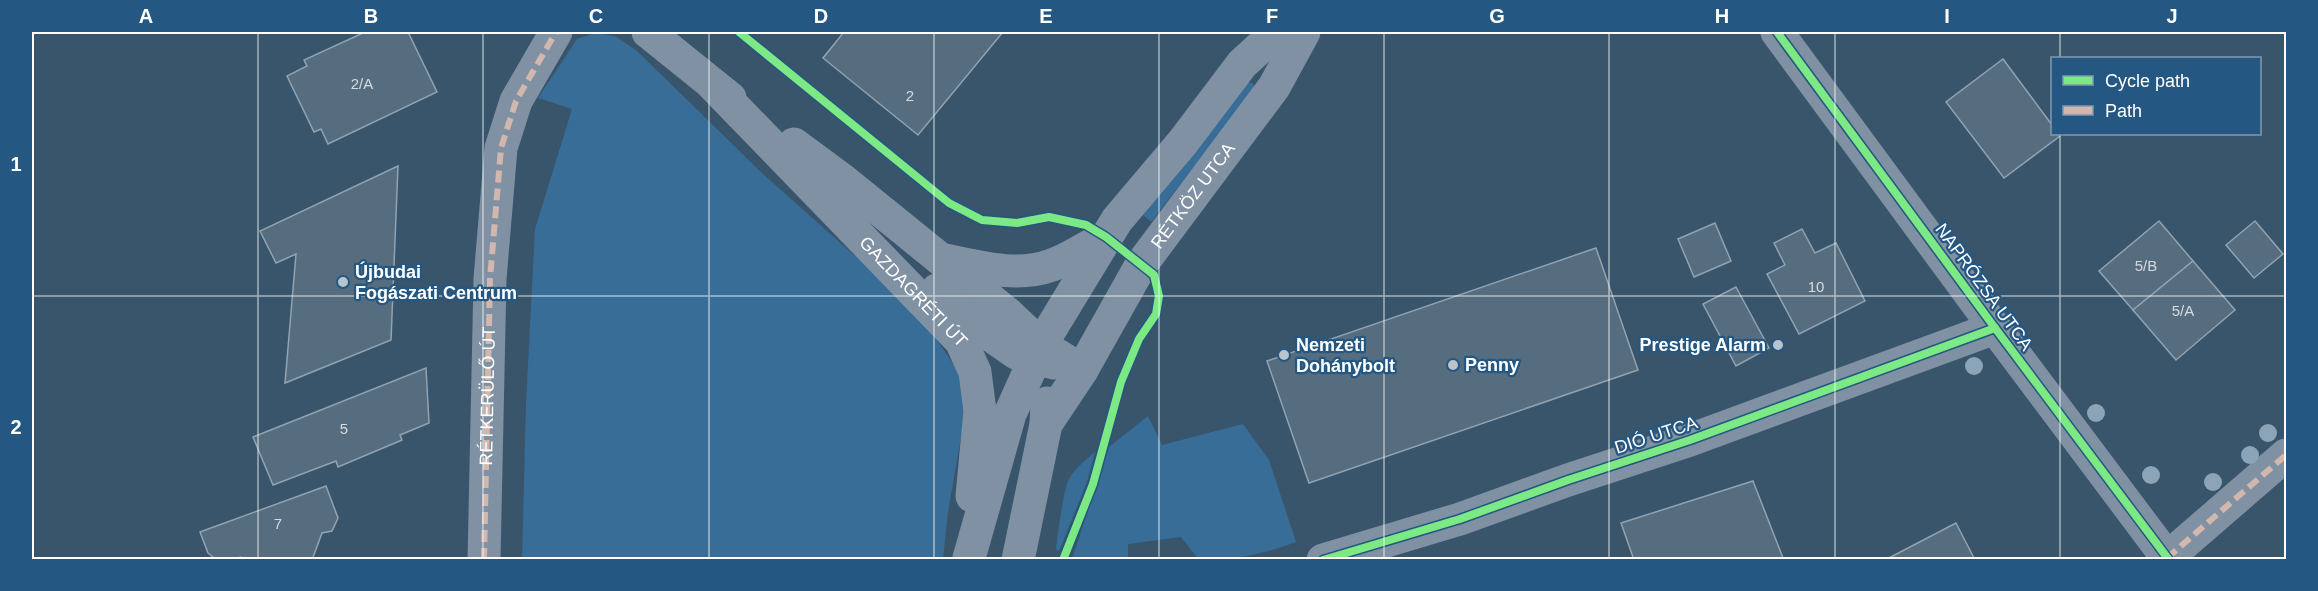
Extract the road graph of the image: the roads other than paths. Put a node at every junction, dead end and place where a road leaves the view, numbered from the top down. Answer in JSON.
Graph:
{"nodes":[{"id":1,"x":555,"y":32,"type":"edge"},
{"id":2,"x":648,"y":32,"type":"edge"},
{"id":3,"x":1277,"y":32,"type":"edge"},
{"id":4,"x":1304,"y":32,"type":"edge"},
{"id":5,"x":1777,"y":32,"type":"edge"},
{"id":6,"x":713,"y":86,"type":"junction"},
{"id":7,"x":1106,"y":237,"type":"junction"},
{"id":8,"x":867,"y":241,"type":"junction"},
{"id":9,"x":937,"y":258,"type":"junction"},
{"id":10,"x":1995,"y":328,"type":"junction"},
{"id":11,"x":1040,"y":354,"type":"junction"},
{"id":12,"x":1082,"y":370,"type":"junction"},
{"id":13,"x":1046,"y":424,"type":"junction"},
{"id":14,"x":2286,"y":454,"type":"edge"},
{"id":15,"x":969,"y":559,"type":"edge"},
{"id":16,"x":2168,"y":559,"type":"edge"},
{"id":17,"x":484,"y":560,"type":"edge"},
{"id":18,"x":1018,"y":560,"type":"edge"},
{"id":19,"x":1323,"y":560,"type":"edge"}],
"edges":[{"from":1,"to":17,"type":"street","name":"RÉTKERÜLŐ ÚT"},
{"from":2,"to":6,"type":"street","name":"GAZDAGRÉTI ÚT"},
{"from":3,"to":7,"type":"street"},
{"from":4,"to":12,"type":"street","name":"RÉTKÖZ UTCA"},
{"from":5,"to":10,"type":"street","name":"NAPRÓZSA UTCA"},
{"from":6,"to":8,"type":"street","name":"GAZDAGRÉTI ÚT"},
{"from":6,"to":9,"type":"street","name":"GAZDAGRÉTI ÚT"},
{"from":7,"to":9,"type":"street"},
{"from":7,"to":11,"type":"street"},
{"from":8,"to":11,"type":"street"},
{"from":8,"to":15,"type":"street","name":"GAZDAGRÉTI ÚT"},
{"from":9,"to":11,"type":"street","name":"GAZDAGRÉTI ÚT"},
{"from":10,"to":16,"type":"street","name":"NAPRÓZSA UTCA"},
{"from":10,"to":19,"type":"street","name":"DIÓ UTCA"},
{"from":11,"to":12,"type":"street"},
{"from":11,"to":13,"type":"street"},
{"from":11,"to":15,"type":"street","name":"GAZDAGRÉTI ÚT"},
{"from":12,"to":13,"type":"street","name":"RÉTKÖZ UTCA"},
{"from":13,"to":18,"type":"street"},
{"from":14,"to":16,"type":"street"}]}
